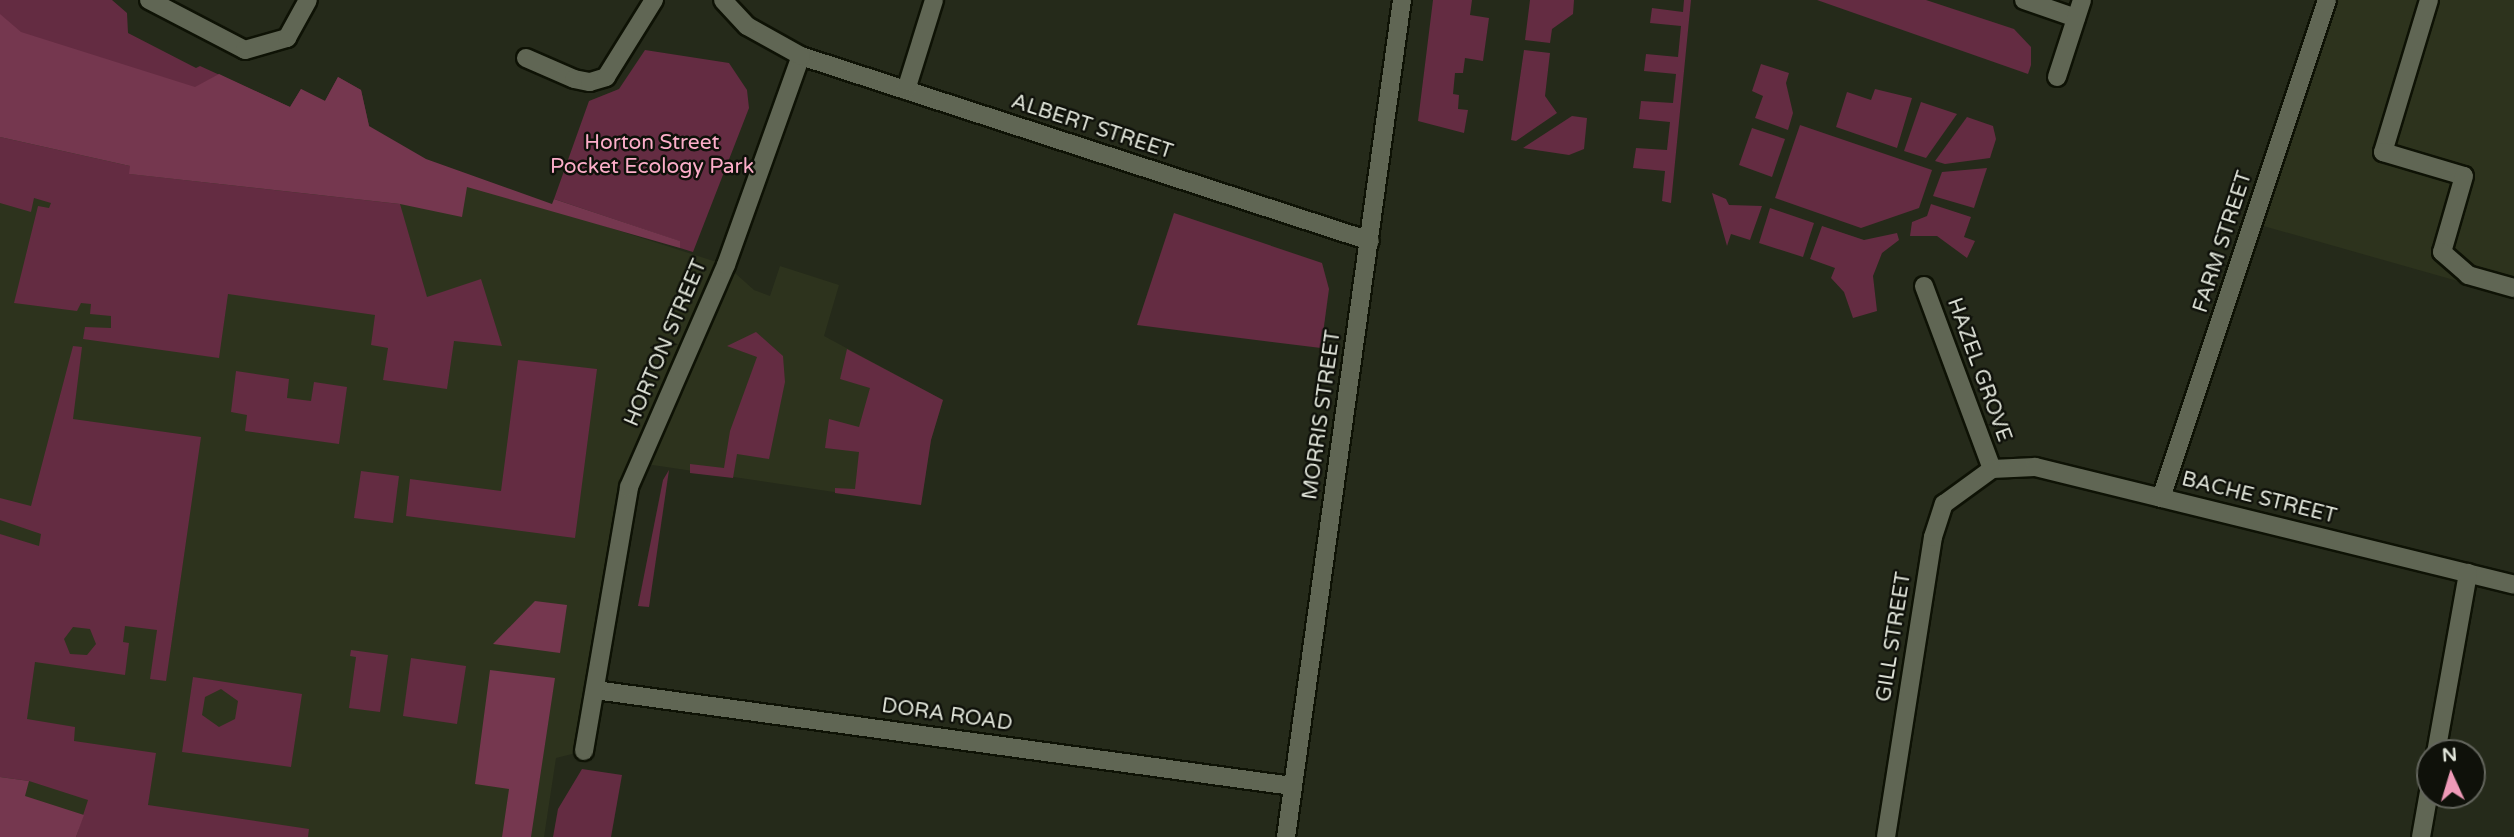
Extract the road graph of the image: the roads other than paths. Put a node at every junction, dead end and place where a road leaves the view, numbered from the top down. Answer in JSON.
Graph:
{"nodes":[{"id":1,"x":149,"y":0,"type":"edge"},
{"id":2,"x":308,"y":0,"type":"edge"},
{"id":3,"x":654,"y":0,"type":"edge"},
{"id":4,"x":723,"y":0,"type":"edge"},
{"id":5,"x":934,"y":0,"type":"edge"},
{"id":6,"x":1402,"y":0,"type":"edge"},
{"id":7,"x":2024,"y":0,"type":"edge"},
{"id":8,"x":2082,"y":0,"type":"edge"},
{"id":9,"x":2327,"y":0,"type":"edge"},
{"id":10,"x":2429,"y":0,"type":"edge"},
{"id":11,"x":2076,"y":18,"type":"junction"},
{"id":12,"x":801,"y":56,"type":"junction"},
{"id":13,"x":526,"y":58,"type":"dead end"},
{"id":14,"x":2057,"y":77,"type":"dead end"},
{"id":15,"x":906,"y":90,"type":"junction"},
{"id":16,"x":1370,"y":241,"type":"junction"},
{"id":17,"x":1924,"y":286,"type":"dead end"},
{"id":18,"x":2514,"y":288,"type":"edge"},
{"id":19,"x":1992,"y":469,"type":"junction"},
{"id":20,"x":2161,"y":498,"type":"junction"},
{"id":21,"x":2468,"y":573,"type":"junction"},
{"id":22,"x":2514,"y":585,"type":"edge"},
{"id":23,"x":595,"y":690,"type":"junction"},
{"id":24,"x":2438,"y":739,"type":"edge"},
{"id":25,"x":584,"y":751,"type":"dead end"},
{"id":26,"x":1292,"y":786,"type":"junction"},
{"id":27,"x":2426,"y":809,"type":"edge"},
{"id":28,"x":1286,"y":837,"type":"edge"},
{"id":29,"x":1886,"y":837,"type":"edge"},
{"id":30,"x":2421,"y":837,"type":"edge"}],
"edges":[{"from":1,"to":2,"type":"street"},
{"from":3,"to":13,"type":"street"},
{"from":4,"to":12,"type":"street"},
{"from":5,"to":15,"type":"street"},
{"from":6,"to":16,"type":"street","name":"MORRIS STREET"},
{"from":7,"to":11,"type":"street"},
{"from":8,"to":11,"type":"street"},
{"from":9,"to":20,"type":"street","name":"FARM STREET"},
{"from":10,"to":18,"type":"street"},
{"from":11,"to":14,"type":"street"},
{"from":12,"to":15,"type":"street","name":"ALBERT STREET"},
{"from":12,"to":23,"type":"street","name":"HORTON STREET"},
{"from":15,"to":16,"type":"street","name":"ALBERT STREET"},
{"from":16,"to":26,"type":"street","name":"MORRIS STREET"},
{"from":17,"to":19,"type":"street","name":"HAZEL GROVE"},
{"from":19,"to":20,"type":"street","name":"BACHE STREET"},
{"from":19,"to":29,"type":"street","name":"GILL STREET"},
{"from":20,"to":21,"type":"street","name":"BACHE STREET"},
{"from":21,"to":22,"type":"street","name":"BACHE STREET"},
{"from":21,"to":24,"type":"street"},
{"from":23,"to":25,"type":"street","name":"HORTON STREET"},
{"from":23,"to":26,"type":"street","name":"DORA ROAD"},
{"from":26,"to":28,"type":"street","name":"MORRIS STREET"},
{"from":27,"to":30,"type":"street"}]}
